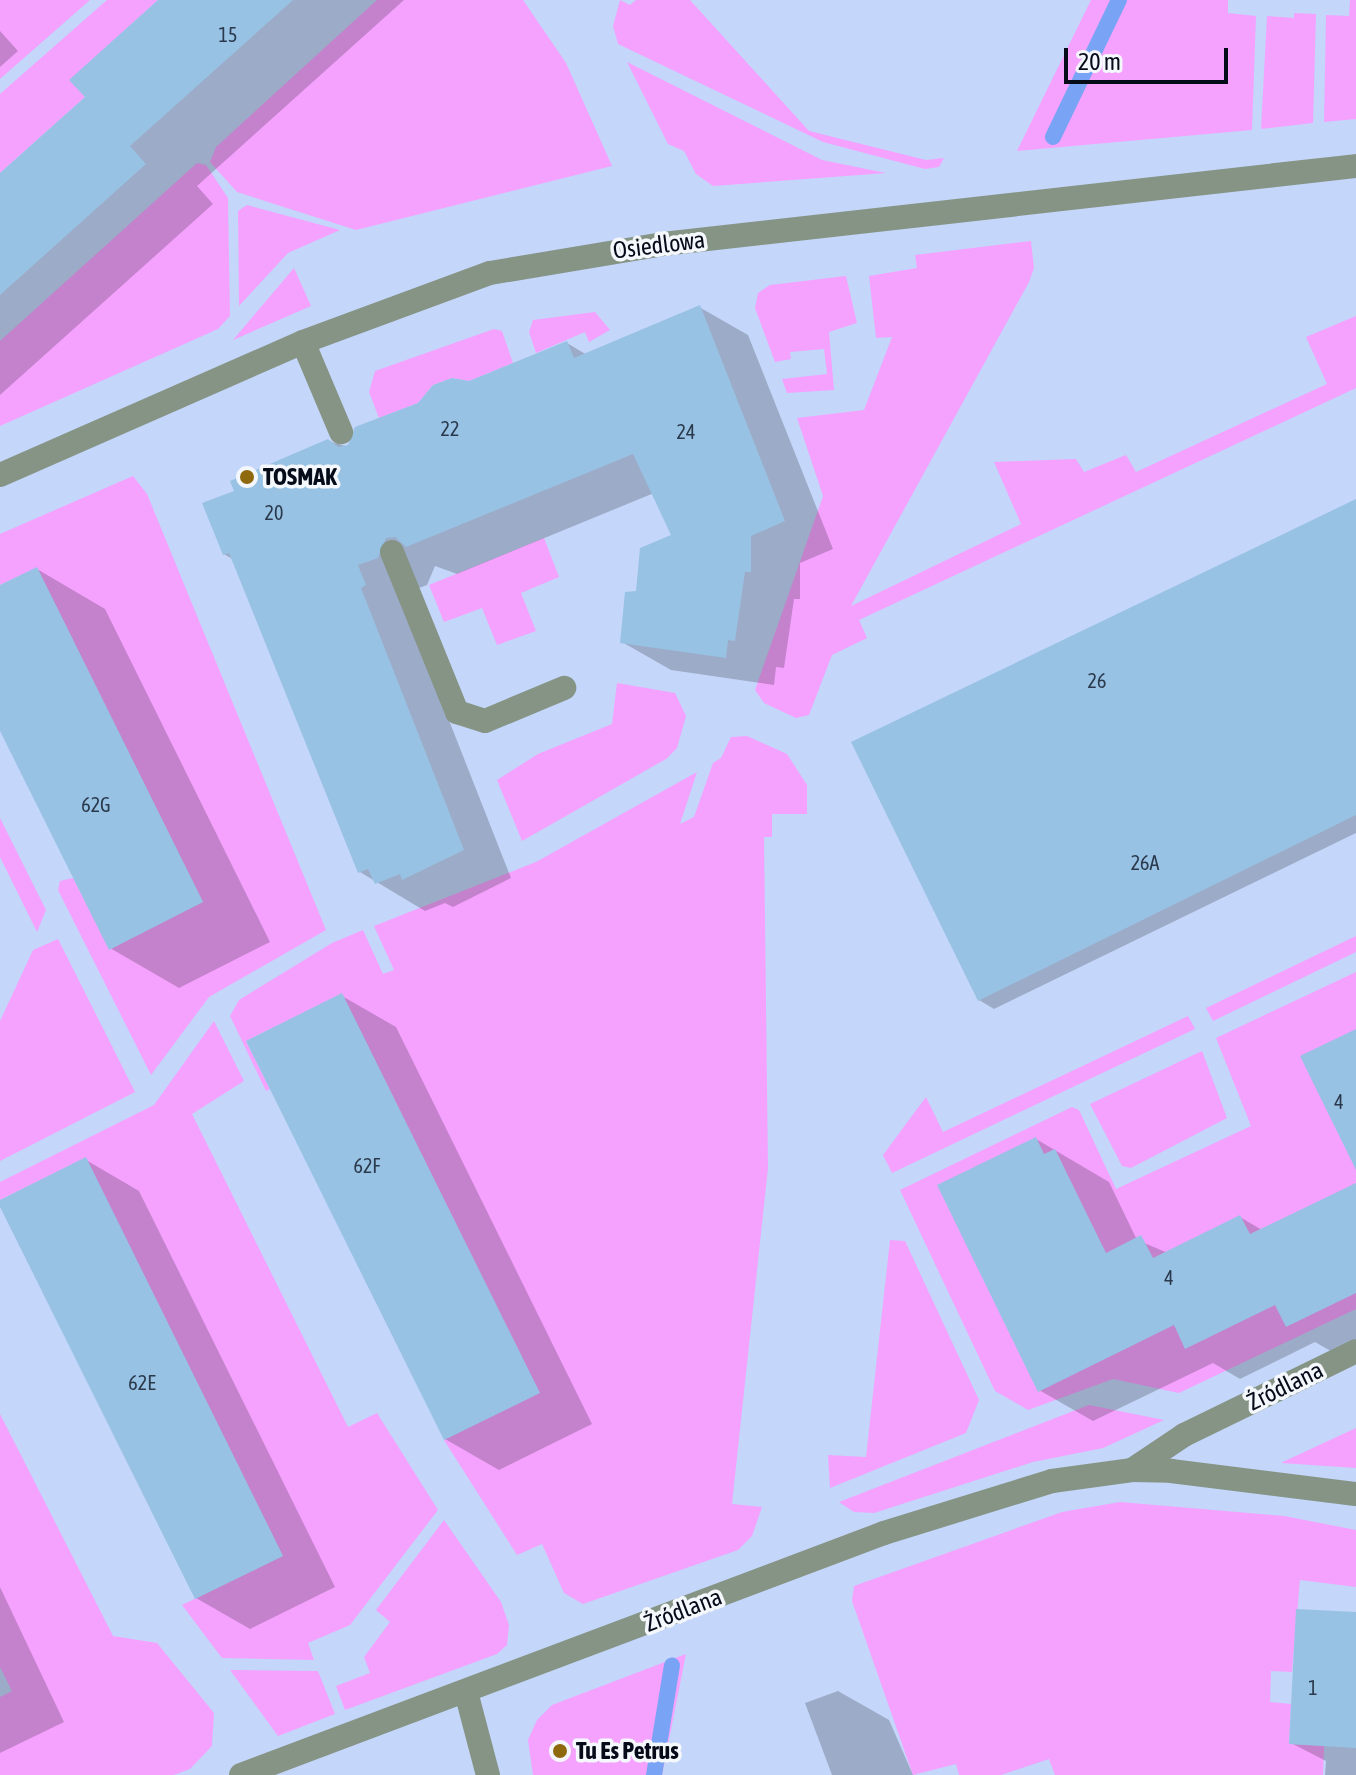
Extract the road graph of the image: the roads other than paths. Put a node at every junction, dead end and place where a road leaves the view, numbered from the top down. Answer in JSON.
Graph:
{"nodes":[{"id":1,"x":1356,"y":166,"type":"edge"},
{"id":2,"x":313,"y":338,"type":"junction"},
{"id":3,"x":341,"y":432,"type":"dead end"},
{"id":4,"x":0,"y":475,"type":"edge"},
{"id":5,"x":392,"y":552,"type":"dead end"},
{"id":6,"x":564,"y":688,"type":"dead end"},
{"id":7,"x":1356,"y":1351,"type":"edge"},
{"id":8,"x":1132,"y":1470,"type":"junction"},
{"id":9,"x":1356,"y":1494,"type":"edge"},
{"id":10,"x":466,"y":1692,"type":"junction"},
{"id":11,"x":241,"y":1775,"type":"edge"},
{"id":12,"x":488,"y":1775,"type":"edge"}],
"edges":[{"from":1,"to":2,"type":"street","name":"Osiedlowa"},
{"from":2,"to":3,"type":"street"},
{"from":2,"to":4,"type":"street","name":"Osiedlowa"},
{"from":5,"to":6,"type":"street"},
{"from":7,"to":8,"type":"street","name":"Źródlana"},
{"from":8,"to":9,"type":"street","name":"Źródlana"},
{"from":8,"to":10,"type":"street","name":"Źródlana"},
{"from":10,"to":11,"type":"street","name":"Źródlana"},
{"from":10,"to":12,"type":"street"}]}
